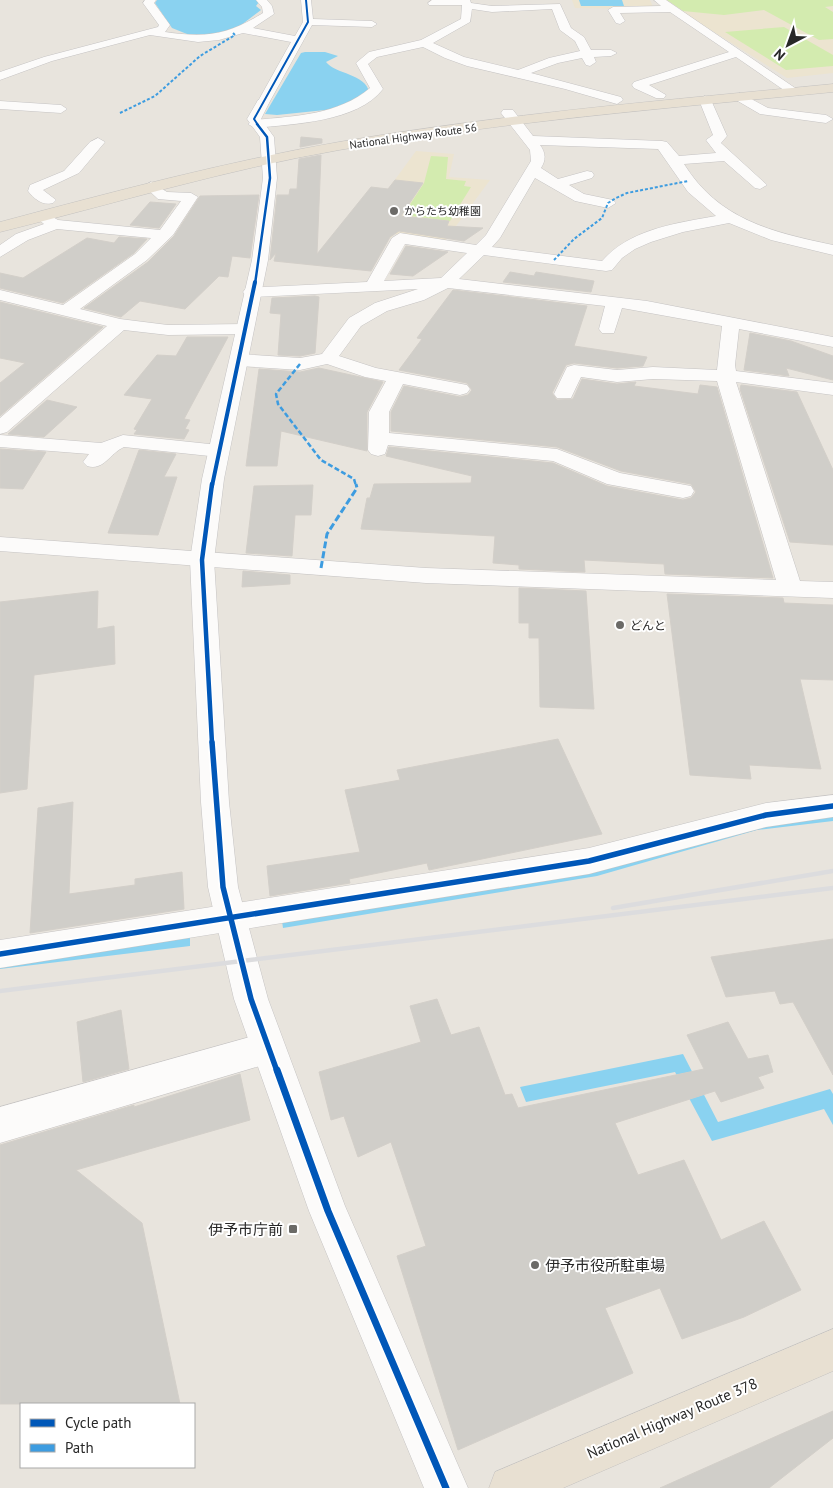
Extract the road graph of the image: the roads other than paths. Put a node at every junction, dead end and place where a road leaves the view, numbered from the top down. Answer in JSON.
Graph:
{"nodes":[{"id":1,"x":151,"y":0,"type":"edge"},
{"id":2,"x":261,"y":0,"type":"edge"},
{"id":3,"x":306,"y":0,"type":"edge"},
{"id":4,"x":660,"y":0,"type":"edge"},
{"id":5,"x":466,"y":2,"type":"edge"},
{"id":6,"x":433,"y":3,"type":"dead end"},
{"id":7,"x":672,"y":9,"type":"junction"},
{"id":8,"x":620,"y":21,"type":"dead end"},
{"id":9,"x":372,"y":24,"type":"dead end"},
{"id":10,"x":243,"y":30,"type":"junction"},
{"id":11,"x":154,"y":32,"type":"junction"},
{"id":12,"x":303,"y":32,"type":"junction"},
{"id":13,"x":341,"y":35,"type":"dead end"},
{"id":14,"x":425,"y":43,"type":"junction"},
{"id":15,"x":611,"y":53,"type":"dead end"},
{"id":16,"x":738,"y":53,"type":"junction"},
{"id":17,"x":587,"y":58,"type":"junction"},
{"id":18,"x":519,"y":74,"type":"junction"},
{"id":19,"x":0,"y":76,"type":"edge"},
{"id":20,"x":833,"y":78,"type":"edge"},
{"id":21,"x":781,"y":83,"type":"junction"},
{"id":22,"x":833,"y":88,"type":"edge"},
{"id":23,"x":795,"y":92,"type":"junction"},
{"id":24,"x":660,"y":95,"type":"junction"},
{"id":25,"x":740,"y":97,"type":"junction"},
{"id":26,"x":617,"y":100,"type":"junction"},
{"id":27,"x":705,"y":100,"type":"junction"},
{"id":28,"x":0,"y":105,"type":"edge"},
{"id":29,"x":61,"y":109,"type":"dead end"},
{"id":30,"x":511,"y":117,"type":"junction"},
{"id":31,"x":826,"y":119,"type":"dead end"},
{"id":32,"x":255,"y":124,"type":"junction"},
{"id":33,"x":529,"y":140,"type":"junction"},
{"id":34,"x":98,"y":142,"type":"dead end"},
{"id":35,"x":269,"y":156,"type":"junction"},
{"id":36,"x":729,"y":156,"type":"junction"},
{"id":37,"x":675,"y":162,"type":"junction"},
{"id":38,"x":533,"y":170,"type":"junction"},
{"id":39,"x":587,"y":175,"type":"dead end"},
{"id":40,"x":557,"y":184,"type":"junction"},
{"id":41,"x":760,"y":185,"type":"dead end"},
{"id":42,"x":151,"y":186,"type":"junction"},
{"id":43,"x":48,"y":200,"type":"junction"},
{"id":44,"x":608,"y":203,"type":"dead end"},
{"id":45,"x":0,"y":214,"type":"edge"},
{"id":46,"x":732,"y":218,"type":"junction"},
{"id":47,"x":48,"y":220,"type":"junction"},
{"id":48,"x":0,"y":227,"type":"edge"},
{"id":49,"x":164,"y":235,"type":"junction"},
{"id":50,"x":480,"y":250,"type":"junction"},
{"id":51,"x":833,"y":250,"type":"edge"},
{"id":52,"x":0,"y":252,"type":"edge"},
{"id":53,"x":446,"y":283,"type":"junction"},
{"id":54,"x":373,"y":286,"type":"junction"},
{"id":55,"x":252,"y":292,"type":"junction"},
{"id":56,"x":0,"y":295,"type":"edge"},
{"id":57,"x":615,"y":302,"type":"junction"},
{"id":58,"x":67,"y":310,"type":"junction"},
{"id":59,"x":731,"y":321,"type":"junction"},
{"id":60,"x":120,"y":324,"type":"junction"},
{"id":61,"x":245,"y":329,"type":"junction"},
{"id":62,"x":608,"y":329,"type":"dead end"},
{"id":63,"x":831,"y":338,"type":"edge"},
{"id":64,"x":328,"y":358,"type":"junction"},
{"id":65,"x":239,"y":360,"type":"junction"},
{"id":66,"x":727,"y":377,"type":"junction"},
{"id":67,"x":397,"y":378,"type":"junction"},
{"id":68,"x":460,"y":389,"type":"dead end"},
{"id":69,"x":833,"y":389,"type":"edge"},
{"id":70,"x":564,"y":394,"type":"dead end"},
{"id":71,"x":0,"y":428,"type":"edge"},
{"id":72,"x":0,"y":441,"type":"edge"},
{"id":73,"x":219,"y":451,"type":"junction"},
{"id":74,"x":683,"y":491,"type":"dead end"},
{"id":75,"x":0,"y":544,"type":"edge"},
{"id":76,"x":202,"y":560,"type":"junction"},
{"id":77,"x":791,"y":589,"type":"junction"},
{"id":78,"x":833,"y":590,"type":"edge"},
{"id":79,"x":833,"y":806,"type":"edge"},
{"id":80,"x":230,"y":919,"type":"junction"},
{"id":81,"x":0,"y":954,"type":"edge"},
{"id":82,"x":268,"y":1048,"type":"junction"},
{"id":83,"x":0,"y":1125,"type":"edge"},
{"id":84,"x":833,"y":1350,"type":"edge"},
{"id":85,"x":446,"y":1488,"type":"edge"},
{"id":86,"x":511,"y":1488,"type":"edge"}],
"edges":[{"from":1,"to":11,"type":"street"},
{"from":2,"to":10,"type":"street"},
{"from":3,"to":12,"type":"street"},
{"from":4,"to":7,"type":"street"},
{"from":5,"to":6,"type":"street"},
{"from":5,"to":14,"type":"street"},
{"from":5,"to":17,"type":"street"},
{"from":7,"to":8,"type":"street"},
{"from":7,"to":16,"type":"street"},
{"from":9,"to":12,"type":"street"},
{"from":10,"to":11,"type":"street"},
{"from":10,"to":12,"type":"street"},
{"from":11,"to":19,"type":"street"},
{"from":12,"to":13,"type":"street"},
{"from":12,"to":32,"type":"street"},
{"from":14,"to":18,"type":"street"},
{"from":14,"to":32,"type":"street"},
{"from":15,"to":17,"type":"street"},
{"from":16,"to":21,"type":"street"},
{"from":16,"to":24,"type":"street"},
{"from":17,"to":18,"type":"street"},
{"from":18,"to":26,"type":"street"},
{"from":20,"to":21,"type":"highway","name":"National Highway Route 56"},
{"from":21,"to":23,"type":"street"},
{"from":21,"to":24,"type":"highway","name":"National Highway Route 56"},
{"from":22,"to":23,"type":"highway","name":"National Highway Route 56"},
{"from":23,"to":25,"type":"highway","name":"National Highway Route 56"},
{"from":24,"to":26,"type":"highway","name":"National Highway Route 56"},
{"from":25,"to":27,"type":"highway","name":"National Highway Route 56"},
{"from":25,"to":31,"type":"street"},
{"from":26,"to":30,"type":"highway","name":"National Highway Route 56"},
{"from":27,"to":30,"type":"highway","name":"National Highway Route 56"},
{"from":27,"to":36,"type":"street"},
{"from":28,"to":29,"type":"street"},
{"from":30,"to":33,"type":"street"},
{"from":30,"to":35,"type":"highway","name":"National Highway Route 56"},
{"from":32,"to":35,"type":"street"},
{"from":33,"to":37,"type":"street"},
{"from":33,"to":38,"type":"street"},
{"from":34,"to":43,"type":"street"},
{"from":35,"to":42,"type":"highway","name":"National Highway Route 56"},
{"from":35,"to":43,"type":"highway","name":"National Highway Route 56"},
{"from":35,"to":55,"type":"street"},
{"from":36,"to":37,"type":"street"},
{"from":36,"to":41,"type":"street"},
{"from":37,"to":46,"type":"street"},
{"from":38,"to":40,"type":"street"},
{"from":38,"to":50,"type":"street"},
{"from":39,"to":40,"type":"street"},
{"from":40,"to":44,"type":"street"},
{"from":42,"to":47,"type":"highway","name":"National Highway Route 56"},
{"from":42,"to":49,"type":"street"},
{"from":43,"to":45,"type":"highway","name":"National Highway Route 56"},
{"from":46,"to":50,"type":"street"},
{"from":46,"to":51,"type":"street"},
{"from":47,"to":48,"type":"highway","name":"National Highway Route 56"},
{"from":47,"to":49,"type":"street"},
{"from":47,"to":52,"type":"street"},
{"from":49,"to":58,"type":"street"},
{"from":50,"to":53,"type":"street"},
{"from":50,"to":54,"type":"street"},
{"from":53,"to":54,"type":"street"},
{"from":53,"to":57,"type":"street"},
{"from":53,"to":64,"type":"street"},
{"from":54,"to":55,"type":"street"},
{"from":55,"to":61,"type":"street"},
{"from":56,"to":58,"type":"street"},
{"from":57,"to":59,"type":"street"},
{"from":57,"to":62,"type":"street"},
{"from":58,"to":60,"type":"street"},
{"from":59,"to":63,"type":"street"},
{"from":59,"to":66,"type":"street"},
{"from":60,"to":61,"type":"street"},
{"from":60,"to":71,"type":"street"},
{"from":61,"to":65,"type":"street"},
{"from":64,"to":65,"type":"street"},
{"from":64,"to":67,"type":"street"},
{"from":65,"to":73,"type":"street"},
{"from":66,"to":69,"type":"street"},
{"from":66,"to":70,"type":"street"},
{"from":66,"to":77,"type":"street"},
{"from":67,"to":68,"type":"street"},
{"from":67,"to":74,"type":"street"},
{"from":72,"to":73,"type":"street"},
{"from":73,"to":76,"type":"street"},
{"from":75,"to":76,"type":"street"},
{"from":76,"to":77,"type":"street"},
{"from":76,"to":80,"type":"street"},
{"from":77,"to":78,"type":"street"},
{"from":79,"to":80,"type":"street"},
{"from":80,"to":81,"type":"street"},
{"from":80,"to":82,"type":"street"},
{"from":82,"to":83,"type":"street"},
{"from":82,"to":85,"type":"street"},
{"from":84,"to":86,"type":"highway","name":"National Highway Route 378"}]}
